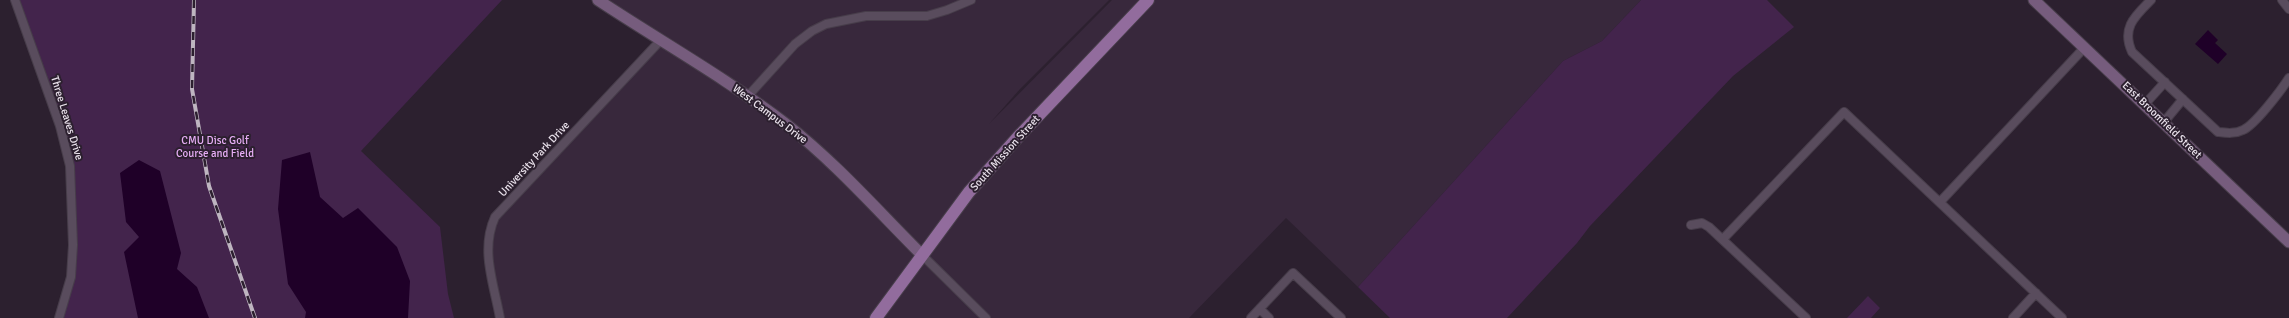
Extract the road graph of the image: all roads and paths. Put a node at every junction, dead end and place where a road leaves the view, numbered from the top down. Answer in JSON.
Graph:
{"nodes":[{"id":1,"x":15,"y":0,"type":"edge"},
{"id":2,"x":598,"y":0,"type":"edge"},
{"id":3,"x":971,"y":0,"type":"edge"},
{"id":4,"x":1148,"y":0,"type":"edge"},
{"id":5,"x":2034,"y":0,"type":"edge"},
{"id":6,"x":2151,"y":0,"type":"edge"},
{"id":7,"x":2282,"y":0,"type":"edge"},
{"id":8,"x":2289,"y":9,"type":"edge"},
{"id":9,"x":660,"y":41,"type":"junction"},
{"id":10,"x":2085,"y":47,"type":"junction"},
{"id":11,"x":2289,"y":78,"type":"edge"},
{"id":12,"x":2165,"y":82,"type":"junction"},
{"id":13,"x":748,"y":96,"type":"junction"},
{"id":14,"x":2183,"y":99,"type":"junction"},
{"id":15,"x":2145,"y":104,"type":"junction"},
{"id":16,"x":2164,"y":122,"type":"junction"},
{"id":17,"x":1940,"y":202,"type":"junction"},
{"id":18,"x":1692,"y":225,"type":"dead end"},
{"id":19,"x":1723,"y":239,"type":"junction"},
{"id":20,"x":2289,"y":242,"type":"edge"},
{"id":21,"x":921,"y":254,"type":"junction"},
{"id":22,"x":2036,"y":293,"type":"junction"},
{"id":23,"x":1260,"y":309,"type":"junction"},
{"id":24,"x":59,"y":318,"type":"edge"},
{"id":25,"x":500,"y":318,"type":"edge"},
{"id":26,"x":876,"y":318,"type":"edge"},
{"id":27,"x":986,"y":318,"type":"edge"},
{"id":28,"x":1251,"y":318,"type":"edge"},
{"id":29,"x":1269,"y":318,"type":"edge"},
{"id":30,"x":1341,"y":318,"type":"edge"},
{"id":31,"x":1806,"y":318,"type":"edge"},
{"id":32,"x":2013,"y":318,"type":"edge"},
{"id":33,"x":2062,"y":318,"type":"edge"}],
"edges":[{"from":1,"to":24,"type":"street","name":"Three Leaves Drive"},
{"from":2,"to":9,"type":"street","name":"West Campus Drive"},
{"from":3,"to":13,"type":"street"},
{"from":4,"to":21,"type":"main road","name":"South Mission Street"},
{"from":5,"to":10,"type":"street","name":"East Broomfield Street"},
{"from":6,"to":12,"type":"street"},
{"from":7,"to":8,"type":"street"},
{"from":9,"to":13,"type":"street","name":"West Campus Drive"},
{"from":9,"to":25,"type":"street","name":"University Park Drive"},
{"from":10,"to":15,"type":"street","name":"East Broomfield Street"},
{"from":10,"to":17,"type":"street"},
{"from":11,"to":14,"type":"street"},
{"from":12,"to":14,"type":"street"},
{"from":12,"to":15,"type":"street"},
{"from":13,"to":21,"type":"street","name":"West Campus Drive"},
{"from":14,"to":16,"type":"street"},
{"from":15,"to":16,"type":"street","name":"East Broomfield Street"},
{"from":16,"to":20,"type":"street","name":"East Broomfield Street"},
{"from":17,"to":19,"type":"street"},
{"from":17,"to":22,"type":"street"},
{"from":18,"to":19,"type":"street"},
{"from":19,"to":31,"type":"street"},
{"from":21,"to":26,"type":"main road","name":"South Mission Street"},
{"from":21,"to":27,"type":"street"},
{"from":22,"to":32,"type":"street"},
{"from":22,"to":33,"type":"street"},
{"from":23,"to":28,"type":"street"},
{"from":23,"to":29,"type":"street"},
{"from":23,"to":30,"type":"street"}]}
